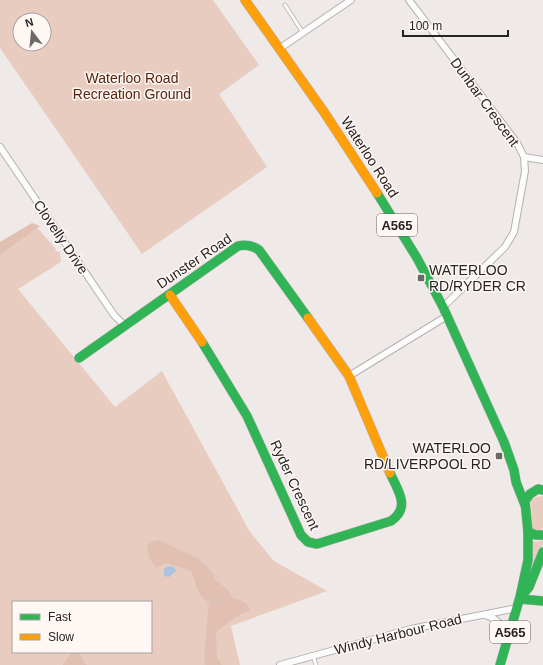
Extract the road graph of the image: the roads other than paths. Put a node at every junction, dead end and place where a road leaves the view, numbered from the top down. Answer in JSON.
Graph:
{"nodes":[{"id":1,"x":244,"y":0,"type":"edge"},
{"id":2,"x":352,"y":0,"type":"edge"},
{"id":3,"x":409,"y":0,"type":"edge"},
{"id":4,"x":285,"y":5,"type":"dead end"},
{"id":5,"x":303,"y":33,"type":"junction"},
{"id":6,"x":278,"y":49,"type":"junction"},
{"id":7,"x":0,"y":147,"type":"edge"},
{"id":8,"x":524,"y":157,"type":"junction"},
{"id":9,"x":543,"y":160,"type":"edge"},
{"id":10,"x":170,"y":295,"type":"junction"},
{"id":11,"x":443,"y":307,"type":"junction"},
{"id":12,"x":446,"y":316,"type":"junction"},
{"id":13,"x":124,"y":325,"type":"junction"},
{"id":14,"x":79,"y":358,"type":"dead end"},
{"id":15,"x":349,"y":376,"type":"junction"},
{"id":16,"x":514,"y":470,"type":"junction"},
{"id":17,"x":541,"y":490,"type":"edge"},
{"id":18,"x":525,"y":505,"type":"junction"},
{"id":19,"x":528,"y":532,"type":"junction"},
{"id":20,"x":543,"y":535,"type":"edge"},
{"id":21,"x":543,"y":552,"type":"edge"},
{"id":22,"x":519,"y":601,"type":"junction"},
{"id":23,"x":543,"y":601,"type":"edge"},
{"id":24,"x":482,"y":614,"type":"junction"},
{"id":25,"x":507,"y":641,"type":"junction"},
{"id":26,"x":313,"y":656,"type":"junction"},
{"id":27,"x":280,"y":665,"type":"edge"},
{"id":28,"x":316,"y":665,"type":"edge"},
{"id":29,"x":500,"y":665,"type":"edge"}],
"edges":[{"from":1,"to":6,"type":"main road","name":"Waterloo Road","number":"A565"},
{"from":2,"to":5,"type":"street"},
{"from":3,"to":8,"type":"street","name":"Dunbar Crescent"},
{"from":4,"to":5,"type":"lane"},
{"from":5,"to":6,"type":"street"},
{"from":6,"to":11,"type":"main road","name":"Waterloo Road","number":"A565"},
{"from":7,"to":13,"type":"street","name":"Clovelly Drive"},
{"from":8,"to":9,"type":"street"},
{"from":8,"to":11,"type":"street","name":"Dunbar Crescent"},
{"from":10,"to":13,"type":"main road","name":"Dunster Road"},
{"from":10,"to":15,"type":"main road","name":"Dunster Road"},
{"from":10,"to":15,"type":"main road","name":"Ryder Crescent"},
{"from":11,"to":12,"type":"main road","name":"Waterloo Road","number":"A565"},
{"from":12,"to":15,"type":"street"},
{"from":12,"to":16,"type":"main road","name":"Waterloo Road","number":"A565"},
{"from":13,"to":14,"type":"main road","name":"Dunster Road"},
{"from":16,"to":17,"type":"main road","name":"Waterloo Road","number":"A565"},
{"from":16,"to":18,"type":"main road","name":"Waterloo Road","number":"A565"},
{"from":17,"to":18,"type":"main road","number":"A565"},
{"from":18,"to":19,"type":"main road","number":"A565"},
{"from":19,"to":20,"type":"main road"},
{"from":19,"to":22,"type":"main road","number":"A565"},
{"from":21,"to":22,"type":"main road","number":"A565"},
{"from":22,"to":23,"type":"main road"},
{"from":22,"to":24,"type":"street","name":"Windy Harbour Road"},
{"from":22,"to":25,"type":"main road","number":"A565"},
{"from":24,"to":25,"type":"street"},
{"from":24,"to":26,"type":"street","name":"Windy Harbour Road"},
{"from":25,"to":29,"type":"main road","number":"A565"},
{"from":26,"to":27,"type":"street","name":"Windy Harbour Road"},
{"from":26,"to":28,"type":"lane"}]}
